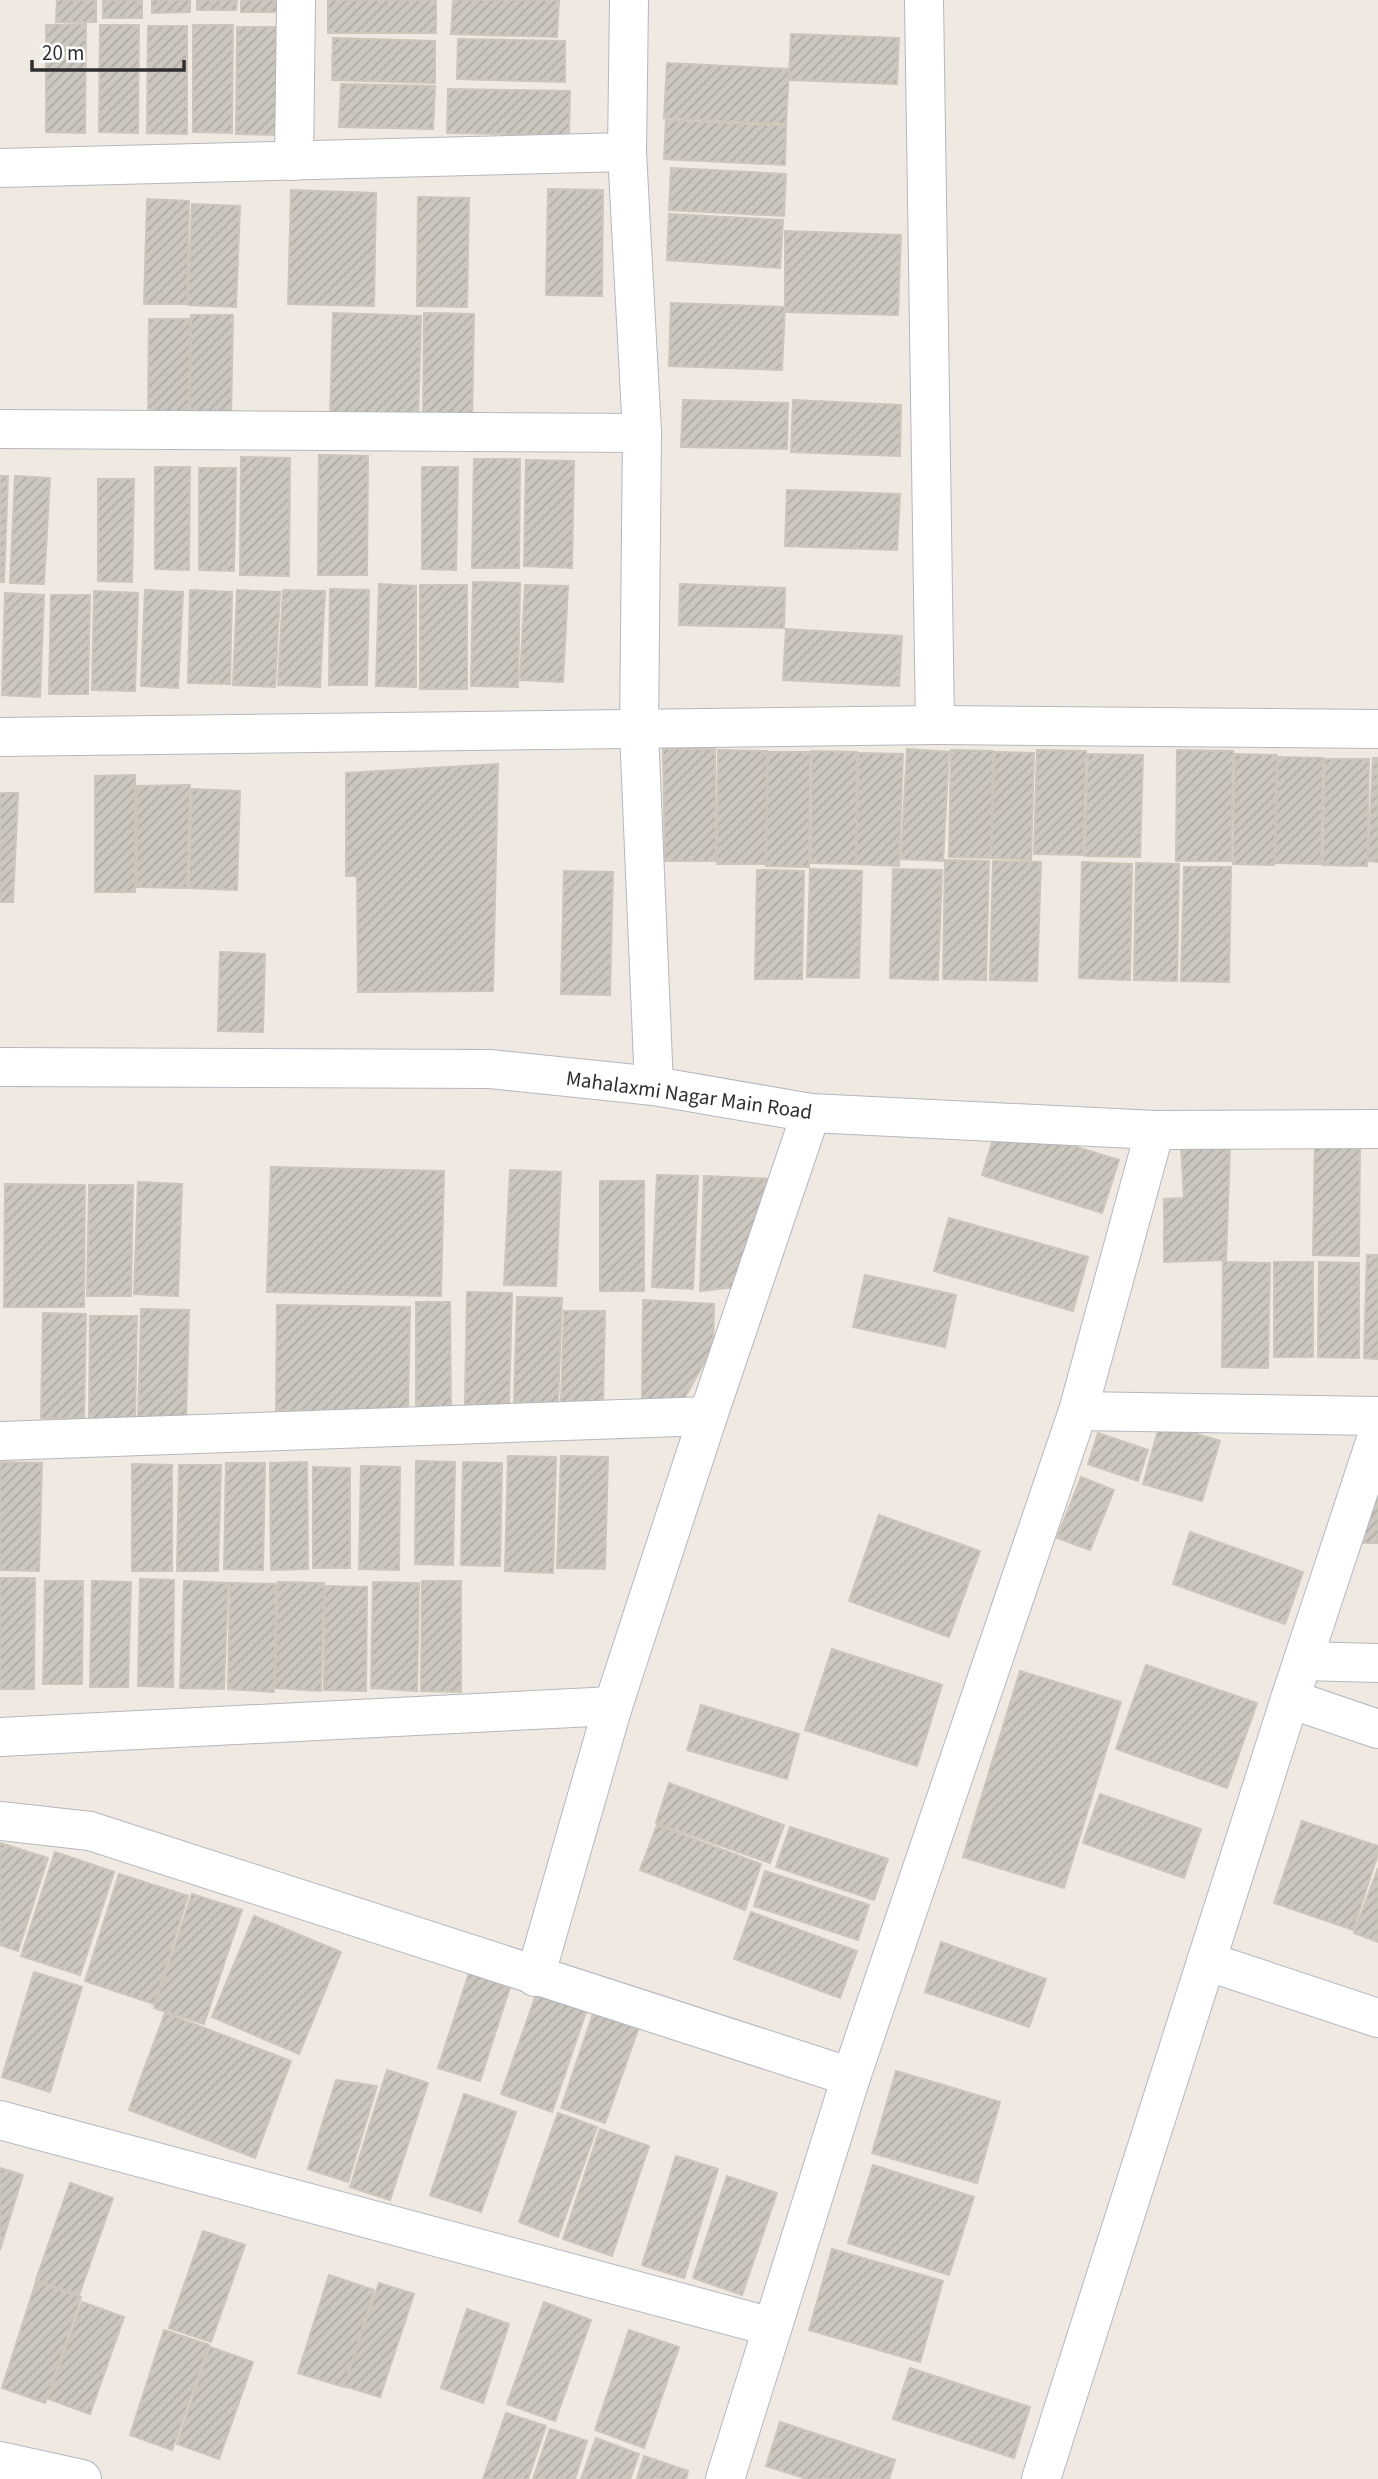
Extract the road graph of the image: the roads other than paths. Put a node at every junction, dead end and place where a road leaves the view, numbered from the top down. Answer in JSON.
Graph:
{"nodes":[{"id":1,"x":296,"y":0,"type":"edge"},
{"id":2,"x":629,"y":0,"type":"edge"},
{"id":3,"x":924,"y":0,"type":"edge"},
{"id":4,"x":627,"y":152,"type":"junction"},
{"id":5,"x":294,"y":161,"type":"junction"},
{"id":6,"x":0,"y":168,"type":"edge"},
{"id":7,"x":0,"y":429,"type":"edge"},
{"id":8,"x":642,"y":433,"type":"junction"},
{"id":9,"x":935,"y":726,"type":"junction"},
{"id":10,"x":1378,"y":729,"type":"edge"},
{"id":11,"x":639,"y":731,"type":"junction"},
{"id":12,"x":0,"y":737,"type":"edge"},
{"id":13,"x":0,"y":1067,"type":"edge"},
{"id":14,"x":654,"y":1086,"type":"junction"},
{"id":15,"x":811,"y":1113,"type":"junction"},
{"id":16,"x":1378,"y":1129,"type":"edge"},
{"id":17,"x":1155,"y":1130,"type":"junction"},
{"id":18,"x":1078,"y":1411,"type":"junction"},
{"id":19,"x":708,"y":1416,"type":"junction"},
{"id":20,"x":1378,"y":1416,"type":"edge"},
{"id":21,"x":1378,"y":1433,"type":"edge"},
{"id":22,"x":0,"y":1441,"type":"edge"},
{"id":23,"x":1303,"y":1661,"type":"junction"},
{"id":24,"x":1378,"y":1663,"type":"edge"},
{"id":25,"x":1290,"y":1699,"type":"junction"},
{"id":26,"x":613,"y":1706,"type":"junction"},
{"id":27,"x":1378,"y":1729,"type":"edge"},
{"id":28,"x":0,"y":1737,"type":"edge"},
{"id":29,"x":0,"y":1821,"type":"edge"},
{"id":30,"x":1206,"y":1961,"type":"junction"},
{"id":31,"x":535,"y":1977,"type":"junction"},
{"id":32,"x":1378,"y":2018,"type":"edge"},
{"id":33,"x":851,"y":2077,"type":"junction"},
{"id":34,"x":0,"y":2120,"type":"edge"},
{"id":35,"x":772,"y":2327,"type":"junction"},
{"id":36,"x":0,"y":2461,"type":"edge"},
{"id":37,"x":82,"y":2479,"type":"edge"},
{"id":38,"x":725,"y":2479,"type":"edge"},
{"id":39,"x":1041,"y":2479,"type":"edge"}],
"edges":[{"from":1,"to":5,"type":"street"},
{"from":2,"to":4,"type":"street"},
{"from":3,"to":9,"type":"street"},
{"from":4,"to":5,"type":"street"},
{"from":4,"to":8,"type":"street"},
{"from":5,"to":6,"type":"street"},
{"from":7,"to":8,"type":"street"},
{"from":8,"to":11,"type":"street"},
{"from":9,"to":10,"type":"street"},
{"from":9,"to":11,"type":"street"},
{"from":11,"to":12,"type":"street"},
{"from":11,"to":14,"type":"street"},
{"from":13,"to":14,"type":"street","name":"Mahalaxmi Nagar Main Road"},
{"from":14,"to":15,"type":"street","name":"Mahalaxmi Nagar Main Road"},
{"from":15,"to":17,"type":"street","name":"Mahalaxmi Nagar Main Road"},
{"from":15,"to":19,"type":"street"},
{"from":16,"to":17,"type":"street","name":"Mahalaxmi Nagar Main Road"},
{"from":17,"to":18,"type":"street"},
{"from":18,"to":20,"type":"street"},
{"from":18,"to":33,"type":"street"},
{"from":19,"to":22,"type":"street"},
{"from":19,"to":26,"type":"street"},
{"from":21,"to":23,"type":"street"},
{"from":23,"to":24,"type":"street"},
{"from":23,"to":25,"type":"street"},
{"from":25,"to":27,"type":"street"},
{"from":25,"to":30,"type":"street"},
{"from":26,"to":28,"type":"street"},
{"from":26,"to":31,"type":"street"},
{"from":29,"to":31,"type":"street"},
{"from":30,"to":32,"type":"street"},
{"from":30,"to":39,"type":"street"},
{"from":31,"to":33,"type":"street"},
{"from":33,"to":35,"type":"street"},
{"from":34,"to":35,"type":"street"},
{"from":35,"to":38,"type":"street"},
{"from":36,"to":37,"type":"street"}]}
